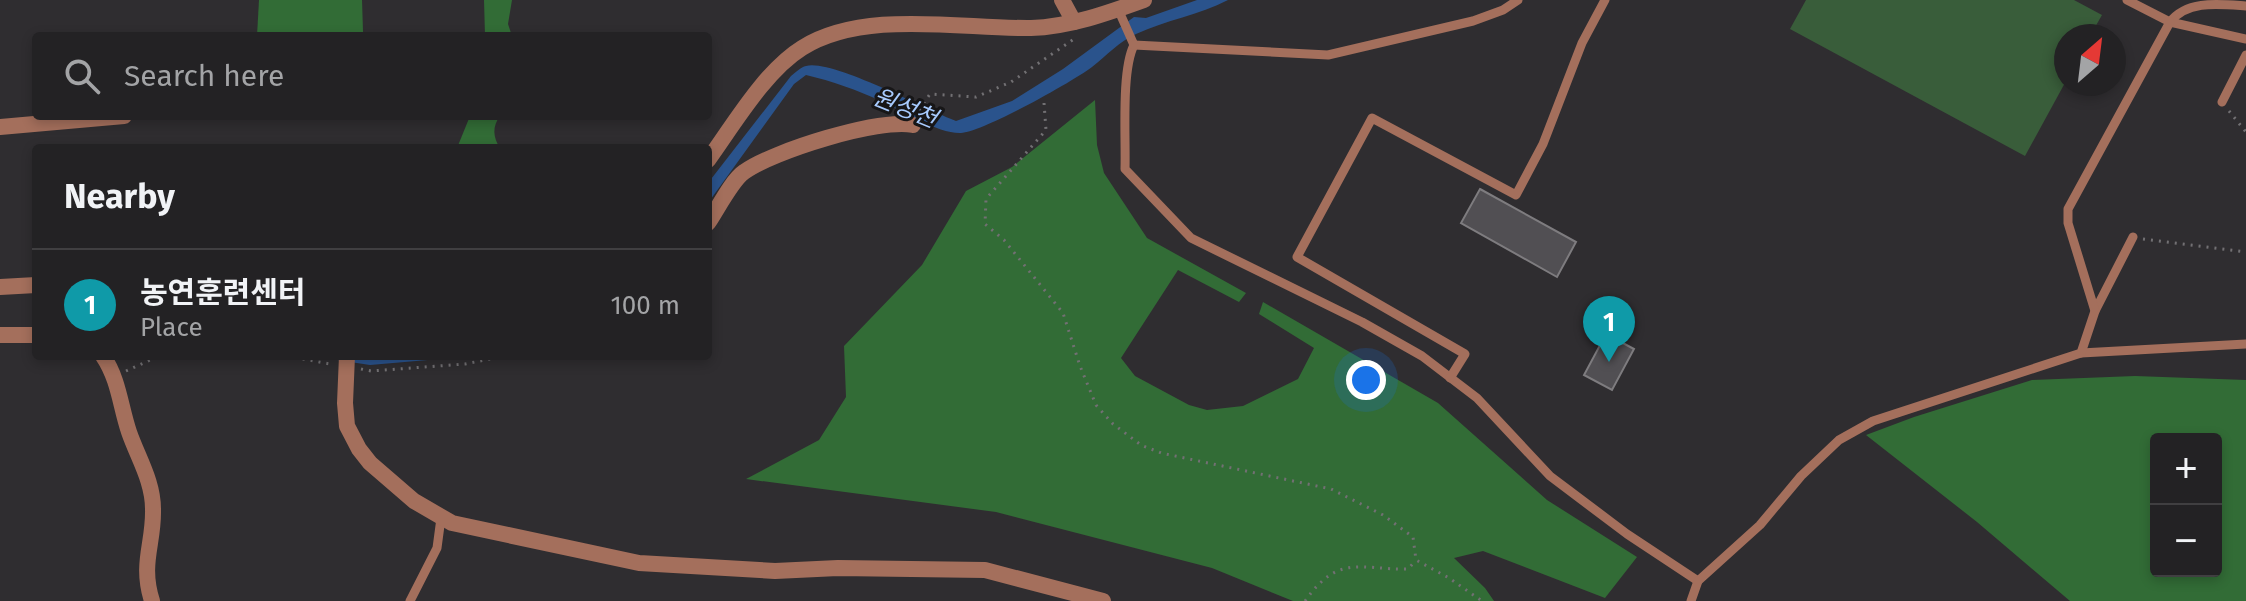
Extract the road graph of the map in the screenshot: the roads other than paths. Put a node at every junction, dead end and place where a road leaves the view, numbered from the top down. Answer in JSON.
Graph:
{"nodes":[{"id":1,"x":1062,"y":0,"type":"edge"},
{"id":2,"x":1144,"y":0,"type":"edge"},
{"id":3,"x":1518,"y":0,"type":"edge"},
{"id":4,"x":1605,"y":0,"type":"edge"},
{"id":5,"x":2127,"y":0,"type":"edge"},
{"id":6,"x":2246,"y":6,"type":"edge"},
{"id":7,"x":1120,"y":14,"type":"junction"},
{"id":8,"x":2170,"y":22,"type":"junction"},
{"id":9,"x":1079,"y":28,"type":"junction"},
{"id":10,"x":2246,"y":39,"type":"edge"},
{"id":11,"x":1133,"y":42,"type":"junction"},
{"id":12,"x":2246,"y":55,"type":"edge"},
{"id":13,"x":2222,"y":102,"type":"road end"},
{"id":14,"x":79,"y":120,"type":"edge"},
{"id":15,"x":913,"y":125,"type":"dead end"},
{"id":16,"x":0,"y":127,"type":"edge"},
{"id":17,"x":712,"y":155,"type":"edge"},
{"id":18,"x":712,"y":217,"type":"edge"},
{"id":19,"x":2133,"y":237,"type":"road end"},
{"id":20,"x":32,"y":285,"type":"edge"},
{"id":21,"x":0,"y":287,"type":"edge"},
{"id":22,"x":2095,"y":311,"type":"junction"},
{"id":23,"x":0,"y":335,"type":"edge"},
{"id":24,"x":32,"y":335,"type":"edge"},
{"id":25,"x":2246,"y":344,"type":"edge"},
{"id":26,"x":2081,"y":353,"type":"junction"},
{"id":27,"x":105,"y":360,"type":"edge"},
{"id":28,"x":347,"y":362,"type":"edge"},
{"id":29,"x":1450,"y":378,"type":"junction"},
{"id":30,"x":441,"y":518,"type":"junction"},
{"id":31,"x":1698,"y":581,"type":"junction"},
{"id":32,"x":152,"y":601,"type":"edge"},
{"id":33,"x":410,"y":601,"type":"edge"},
{"id":34,"x":1103,"y":601,"type":"edge"},
{"id":35,"x":1691,"y":601,"type":"edge"}],
"edges":[{"from":1,"to":9,"type":"street"},
{"from":2,"to":7,"type":"street"},
{"from":3,"to":11,"type":"lane"},
{"from":4,"to":29,"type":"lane"},
{"from":5,"to":8,"type":"lane"},
{"from":6,"to":8,"type":"lane"},
{"from":7,"to":9,"type":"street"},
{"from":7,"to":11,"type":"lane"},
{"from":8,"to":10,"type":"lane"},
{"from":8,"to":22,"type":"lane"},
{"from":9,"to":17,"type":"street"},
{"from":11,"to":29,"type":"lane"},
{"from":12,"to":13,"type":"lane"},
{"from":14,"to":16,"type":"street"},
{"from":15,"to":18,"type":"street"},
{"from":19,"to":22,"type":"lane"},
{"from":20,"to":21,"type":"street"},
{"from":22,"to":26,"type":"lane"},
{"from":23,"to":24,"type":"street"},
{"from":25,"to":26,"type":"lane"},
{"from":26,"to":31,"type":"lane"},
{"from":27,"to":32,"type":"street"},
{"from":28,"to":30,"type":"street"},
{"from":29,"to":31,"type":"lane"},
{"from":30,"to":33,"type":"lane"},
{"from":30,"to":34,"type":"street"},
{"from":31,"to":35,"type":"lane"}]}
